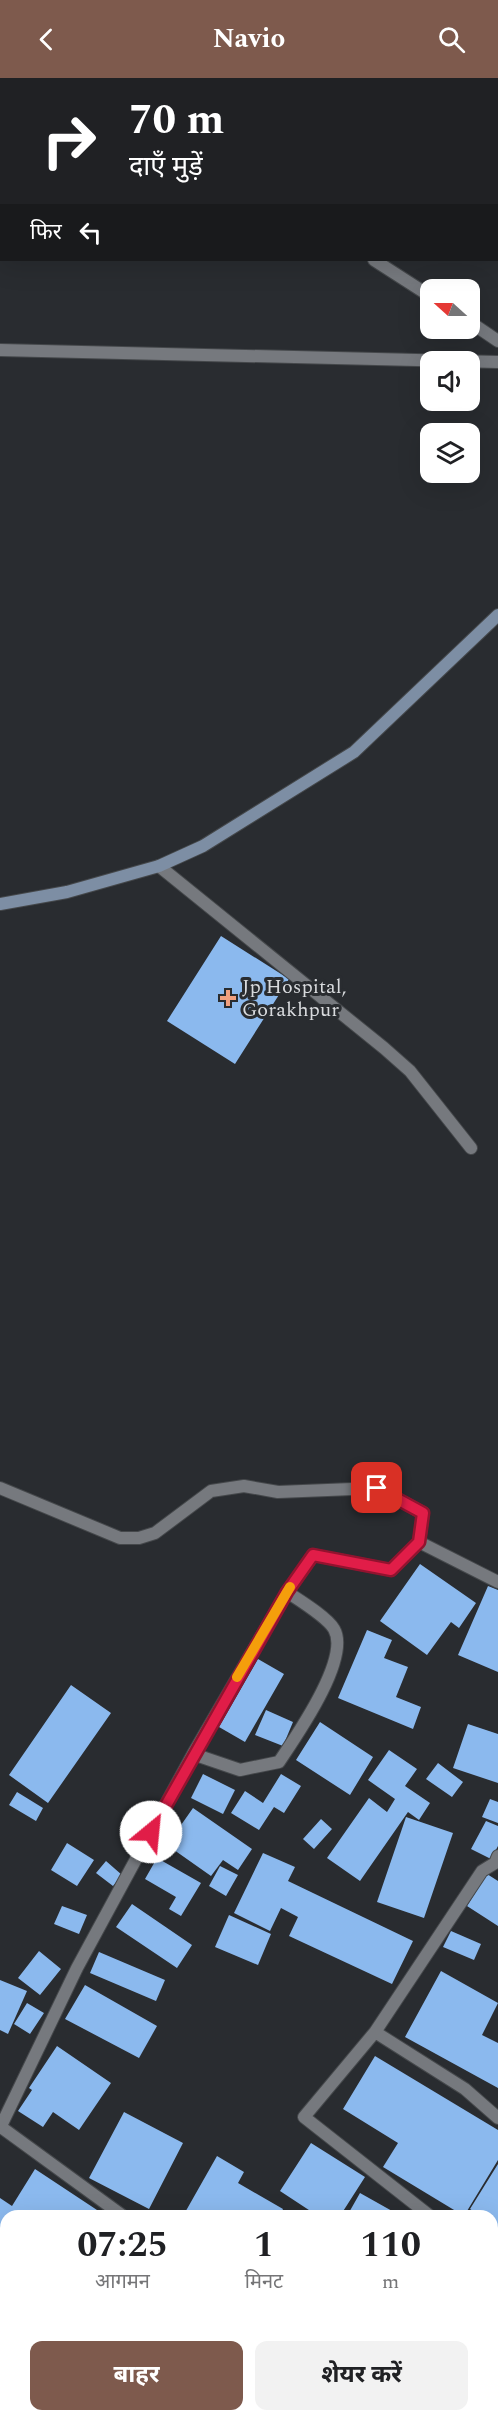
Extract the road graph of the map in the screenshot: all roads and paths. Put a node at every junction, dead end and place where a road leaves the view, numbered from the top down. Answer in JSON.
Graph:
{"nodes":[{"id":1,"x":376,"y":261,"type":"edge"},
{"id":2,"x":420,"y":290,"type":"edge"},
{"id":3,"x":480,"y":328,"type":"edge"},
{"id":4,"x":498,"y":340,"type":"edge"},
{"id":5,"x":0,"y":350,"type":"edge"},
{"id":6,"x":498,"y":362,"type":"edge"},
{"id":7,"x":498,"y":615,"type":"edge"},
{"id":8,"x":159,"y":866,"type":"junction"},
{"id":9,"x":0,"y":904,"type":"edge"},
{"id":10,"x":471,"y":1148,"type":"dead end"},
{"id":11,"x":0,"y":1488,"type":"edge"},
{"id":12,"x":419,"y":1542,"type":"junction"},
{"id":13,"x":498,"y":1582,"type":"edge"},
{"id":14,"x":287,"y":1592,"type":"junction"},
{"id":15,"x":193,"y":1754,"type":"junction"},
{"id":16,"x":498,"y":1856,"type":"edge"},
{"id":17,"x":375,"y":2032,"type":"junction"},
{"id":18,"x":498,"y":2118,"type":"edge"},
{"id":19,"x":0,"y":2127,"type":"edge"},
{"id":20,"x":115,"y":2210,"type":"edge"},
{"id":21,"x":422,"y":2210,"type":"edge"}],
"edges":[{"from":1,"to":2,"type":"street"},
{"from":3,"to":4,"type":"street"},
{"from":5,"to":6,"type":"street"},
{"from":7,"to":8,"type":"street"},
{"from":8,"to":9,"type":"street"},
{"from":8,"to":10,"type":"street"},
{"from":11,"to":12,"type":"street"},
{"from":12,"to":13,"type":"street"},
{"from":12,"to":14,"type":"street"},
{"from":14,"to":15,"type":"street"},
{"from":14,"to":15,"type":"street"},
{"from":15,"to":19,"type":"street"},
{"from":16,"to":17,"type":"street"},
{"from":17,"to":18,"type":"street"},
{"from":17,"to":21,"type":"street"},
{"from":19,"to":20,"type":"street"}]}
